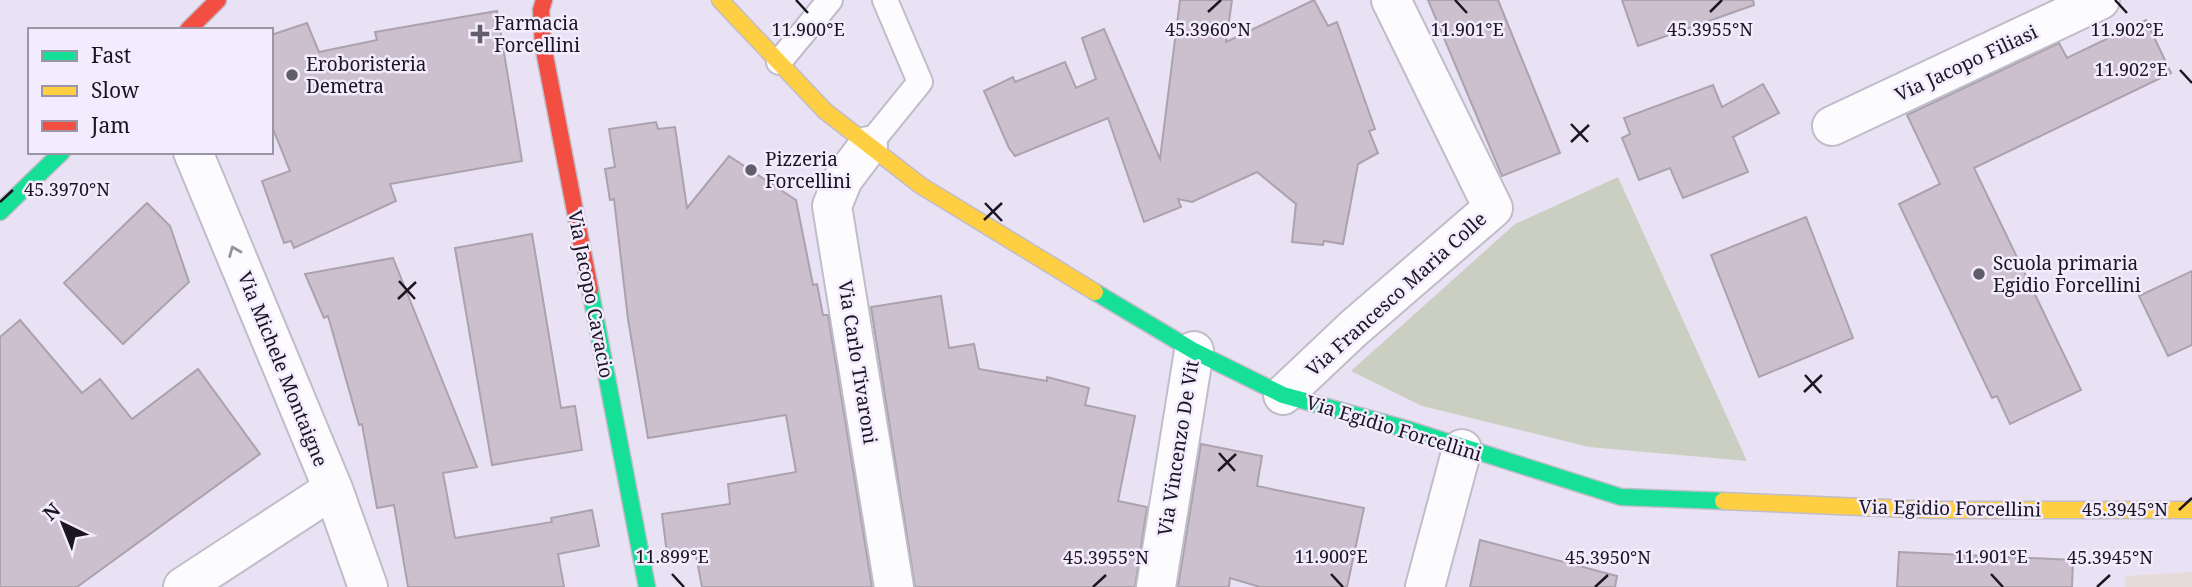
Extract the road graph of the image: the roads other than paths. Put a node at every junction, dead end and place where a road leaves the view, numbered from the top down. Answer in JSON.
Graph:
{"nodes":[{"id":1,"x":218,"y":0,"type":"edge"},
{"id":2,"x":544,"y":0,"type":"edge"},
{"id":3,"x":720,"y":0,"type":"edge"},
{"id":4,"x":830,"y":0,"type":"edge"},
{"id":5,"x":885,"y":0,"type":"edge"},
{"id":6,"x":1391,"y":0,"type":"edge"},
{"id":7,"x":2100,"y":0,"type":"edge"},
{"id":8,"x":190,"y":28,"type":"edge"},
{"id":9,"x":779,"y":62,"type":"junction"},
{"id":10,"x":1832,"y":126,"type":"dead end"},
{"id":11,"x":868,"y":146,"type":"junction"},
{"id":12,"x":60,"y":154,"type":"edge"},
{"id":13,"x":194,"y":154,"type":"edge"},
{"id":14,"x":2,"y":206,"type":"edge"},
{"id":15,"x":1194,"y":351,"type":"junction"},
{"id":16,"x":1283,"y":396,"type":"junction"},
{"id":17,"x":1462,"y":449,"type":"junction"},
{"id":18,"x":332,"y":489,"type":"junction"},
{"id":19,"x":2192,"y":510,"type":"edge"},
{"id":20,"x":183,"y":587,"type":"edge"},
{"id":21,"x":368,"y":587,"type":"edge"},
{"id":22,"x":648,"y":587,"type":"edge"},
{"id":23,"x":894,"y":587,"type":"edge"},
{"id":24,"x":1156,"y":587,"type":"edge"},
{"id":25,"x":1425,"y":587,"type":"edge"}],
"edges":[{"from":1,"to":8,"type":"street"},
{"from":2,"to":22,"type":"street","name":"Via Jacopo Cavacio"},
{"from":3,"to":9,"type":"street","name":"Via Egidio Forcellini"},
{"from":4,"to":9,"type":"lane"},
{"from":5,"to":11,"type":"lane"},
{"from":6,"to":16,"type":"street","name":"Via Francesco Maria Colle"},
{"from":7,"to":10,"type":"street","name":"Via Jacopo Filiasi"},
{"from":9,"to":11,"type":"street","name":"Via Egidio Forcellini"},
{"from":11,"to":15,"type":"street","name":"Via Egidio Forcellini"},
{"from":11,"to":23,"type":"street","name":"Via Carlo Tivaroni"},
{"from":12,"to":14,"type":"street"},
{"from":18,"to":13,"type":"street","name":"Via Michele Montaigne","one_way":true},
{"from":15,"to":16,"type":"street","name":"Via Egidio Forcellini"},
{"from":15,"to":24,"type":"street","name":"Via Vincenzo De Vit"},
{"from":16,"to":17,"type":"street","name":"Via Egidio Forcellini"},
{"from":17,"to":19,"type":"street","name":"Via Egidio Forcellini"},
{"from":17,"to":25,"type":"street"},
{"from":18,"to":20,"type":"street"},
{"from":18,"to":21,"type":"street","name":"Via Michele Montaigne"}]}
